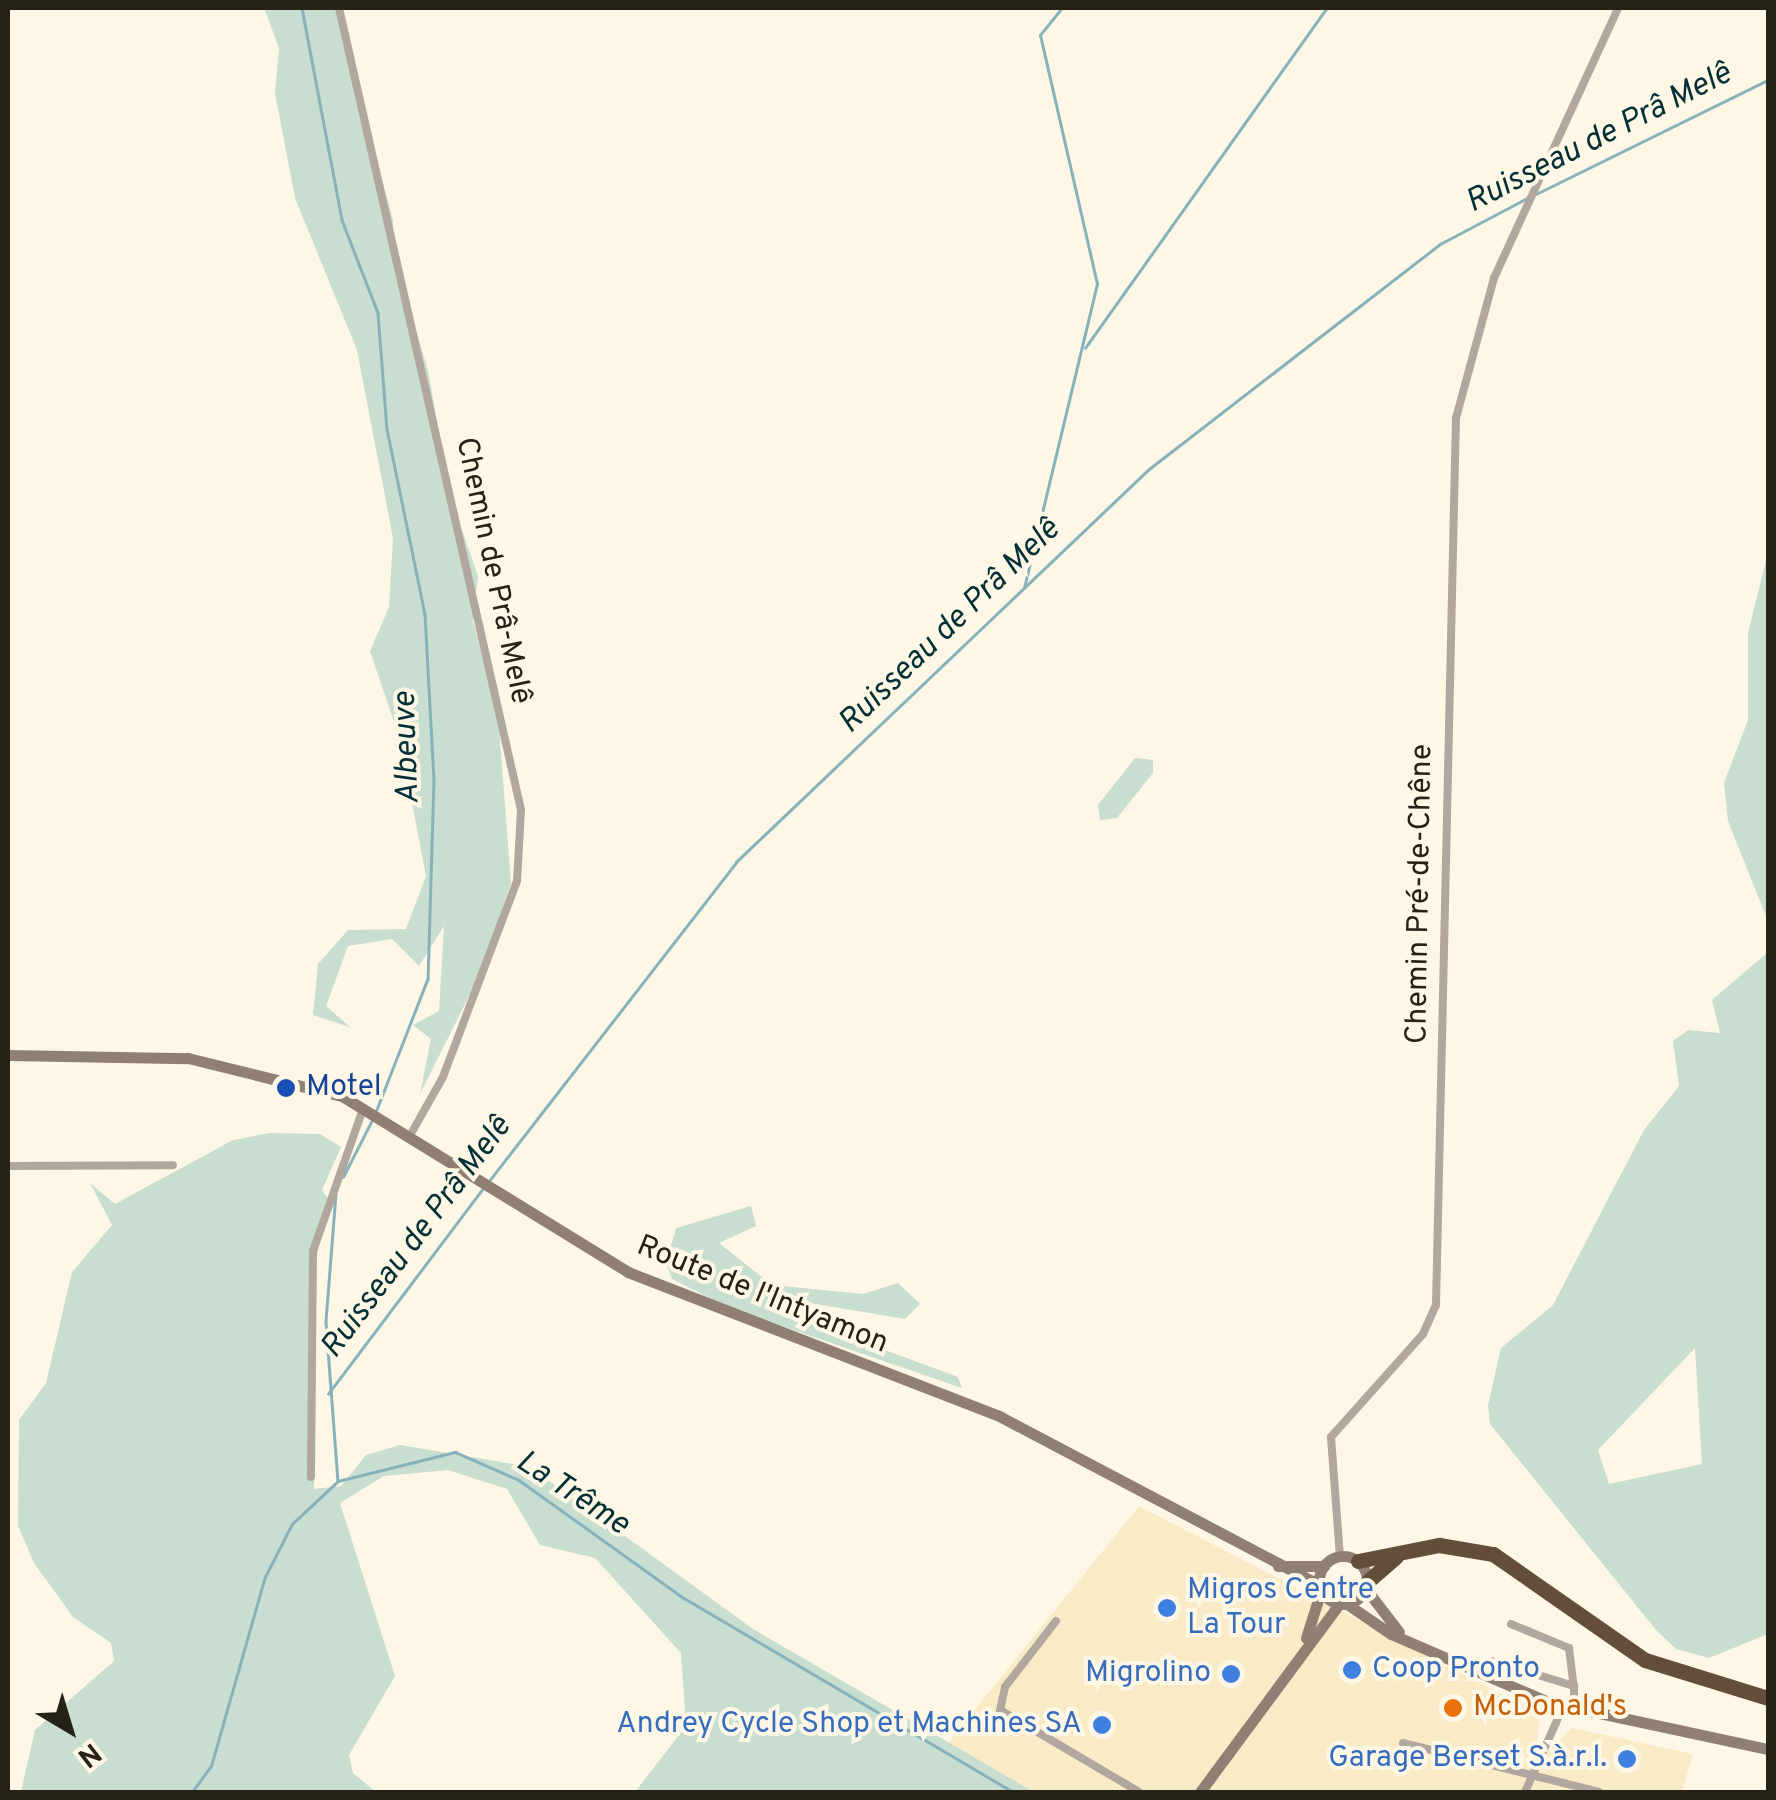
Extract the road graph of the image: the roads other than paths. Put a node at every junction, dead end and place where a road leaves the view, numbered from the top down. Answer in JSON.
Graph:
{"nodes":[{"id":1,"x":339,"y":8,"type":"edge"},
{"id":2,"x":1618,"y":8,"type":"edge"},
{"id":3,"x":8,"y":1055,"type":"edge"},
{"id":4,"x":366,"y":1108,"type":"junction"},
{"id":5,"x":412,"y":1132,"type":"junction"},
{"id":6,"x":173,"y":1165,"type":"dead end"},
{"id":7,"x":8,"y":1166,"type":"edge"},
{"id":8,"x":312,"y":1478,"type":"dead end"},
{"id":9,"x":1408,"y":1550,"type":"junction"},
{"id":10,"x":1340,"y":1557,"type":"junction"},
{"id":11,"x":1358,"y":1561,"type":"junction"},
{"id":12,"x":1266,"y":1563,"type":"junction"},
{"id":13,"x":1324,"y":1566,"type":"junction"},
{"id":14,"x":1367,"y":1585,"type":"junction"},
{"id":15,"x":1320,"y":1587,"type":"junction"},
{"id":16,"x":1343,"y":1604,"type":"junction"},
{"id":17,"x":1056,"y":1621,"type":"dead end"},
{"id":18,"x":1512,"y":1624,"type":"dead end"},
{"id":19,"x":1306,"y":1638,"type":"junction"},
{"id":20,"x":1410,"y":1641,"type":"junction"},
{"id":21,"x":1493,"y":1661,"type":"dead end"},
{"id":22,"x":1574,"y":1686,"type":"junction"},
{"id":23,"x":1768,"y":1698,"type":"edge"},
{"id":24,"x":1568,"y":1708,"type":"junction"},
{"id":25,"x":1403,"y":1743,"type":"dead end"},
{"id":26,"x":1768,"y":1748,"type":"edge"},
{"id":27,"x":1534,"y":1776,"type":"junction"},
{"id":28,"x":1139,"y":1792,"type":"edge"},
{"id":29,"x":1200,"y":1792,"type":"edge"},
{"id":30,"x":1525,"y":1792,"type":"edge"},
{"id":31,"x":1600,"y":1792,"type":"edge"}],
"edges":[{"from":1,"to":5,"type":"street","name":"Chemin de Prâ-Melê"},
{"from":2,"to":10,"type":"street","name":"Chemin Pré-de-Chêne"},
{"from":3,"to":4,"type":"main road","name":"Route de l'Intyamon"},
{"from":4,"to":5,"type":"main road","name":"Route de l'Intyamon"},
{"from":4,"to":8,"type":"street"},
{"from":5,"to":12,"type":"main road","name":"Route de l'Intyamon"},
{"from":6,"to":7,"type":"street"},
{"from":9,"to":11,"type":"highway"},
{"from":9,"to":14,"type":"highway"},
{"from":9,"to":23,"type":"highway"},
{"from":10,"to":11,"type":"main road"},
{"from":10,"to":13,"type":"main road"},
{"from":11,"to":14,"type":"main road"},
{"from":12,"to":13,"type":"main road","name":"Route de l'Intyamon"},
{"from":12,"to":15,"type":"main road","name":"Route de l'Intyamon"},
{"from":13,"to":15,"type":"main road"},
{"from":14,"to":16,"type":"main road"},
{"from":14,"to":20,"type":"main road"},
{"from":15,"to":16,"type":"main road"},
{"from":15,"to":19,"type":"main road"},
{"from":16,"to":19,"type":"main road"},
{"from":16,"to":20,"type":"main road"},
{"from":17,"to":28,"type":"street"},
{"from":18,"to":22,"type":"street"},
{"from":19,"to":29,"type":"main road"},
{"from":20,"to":24,"type":"main road"},
{"from":21,"to":22,"type":"street"},
{"from":22,"to":24,"type":"street"},
{"from":24,"to":26,"type":"main road"},
{"from":24,"to":27,"type":"street"},
{"from":25,"to":27,"type":"street"},
{"from":27,"to":30,"type":"street"},
{"from":27,"to":31,"type":"street"}]}
